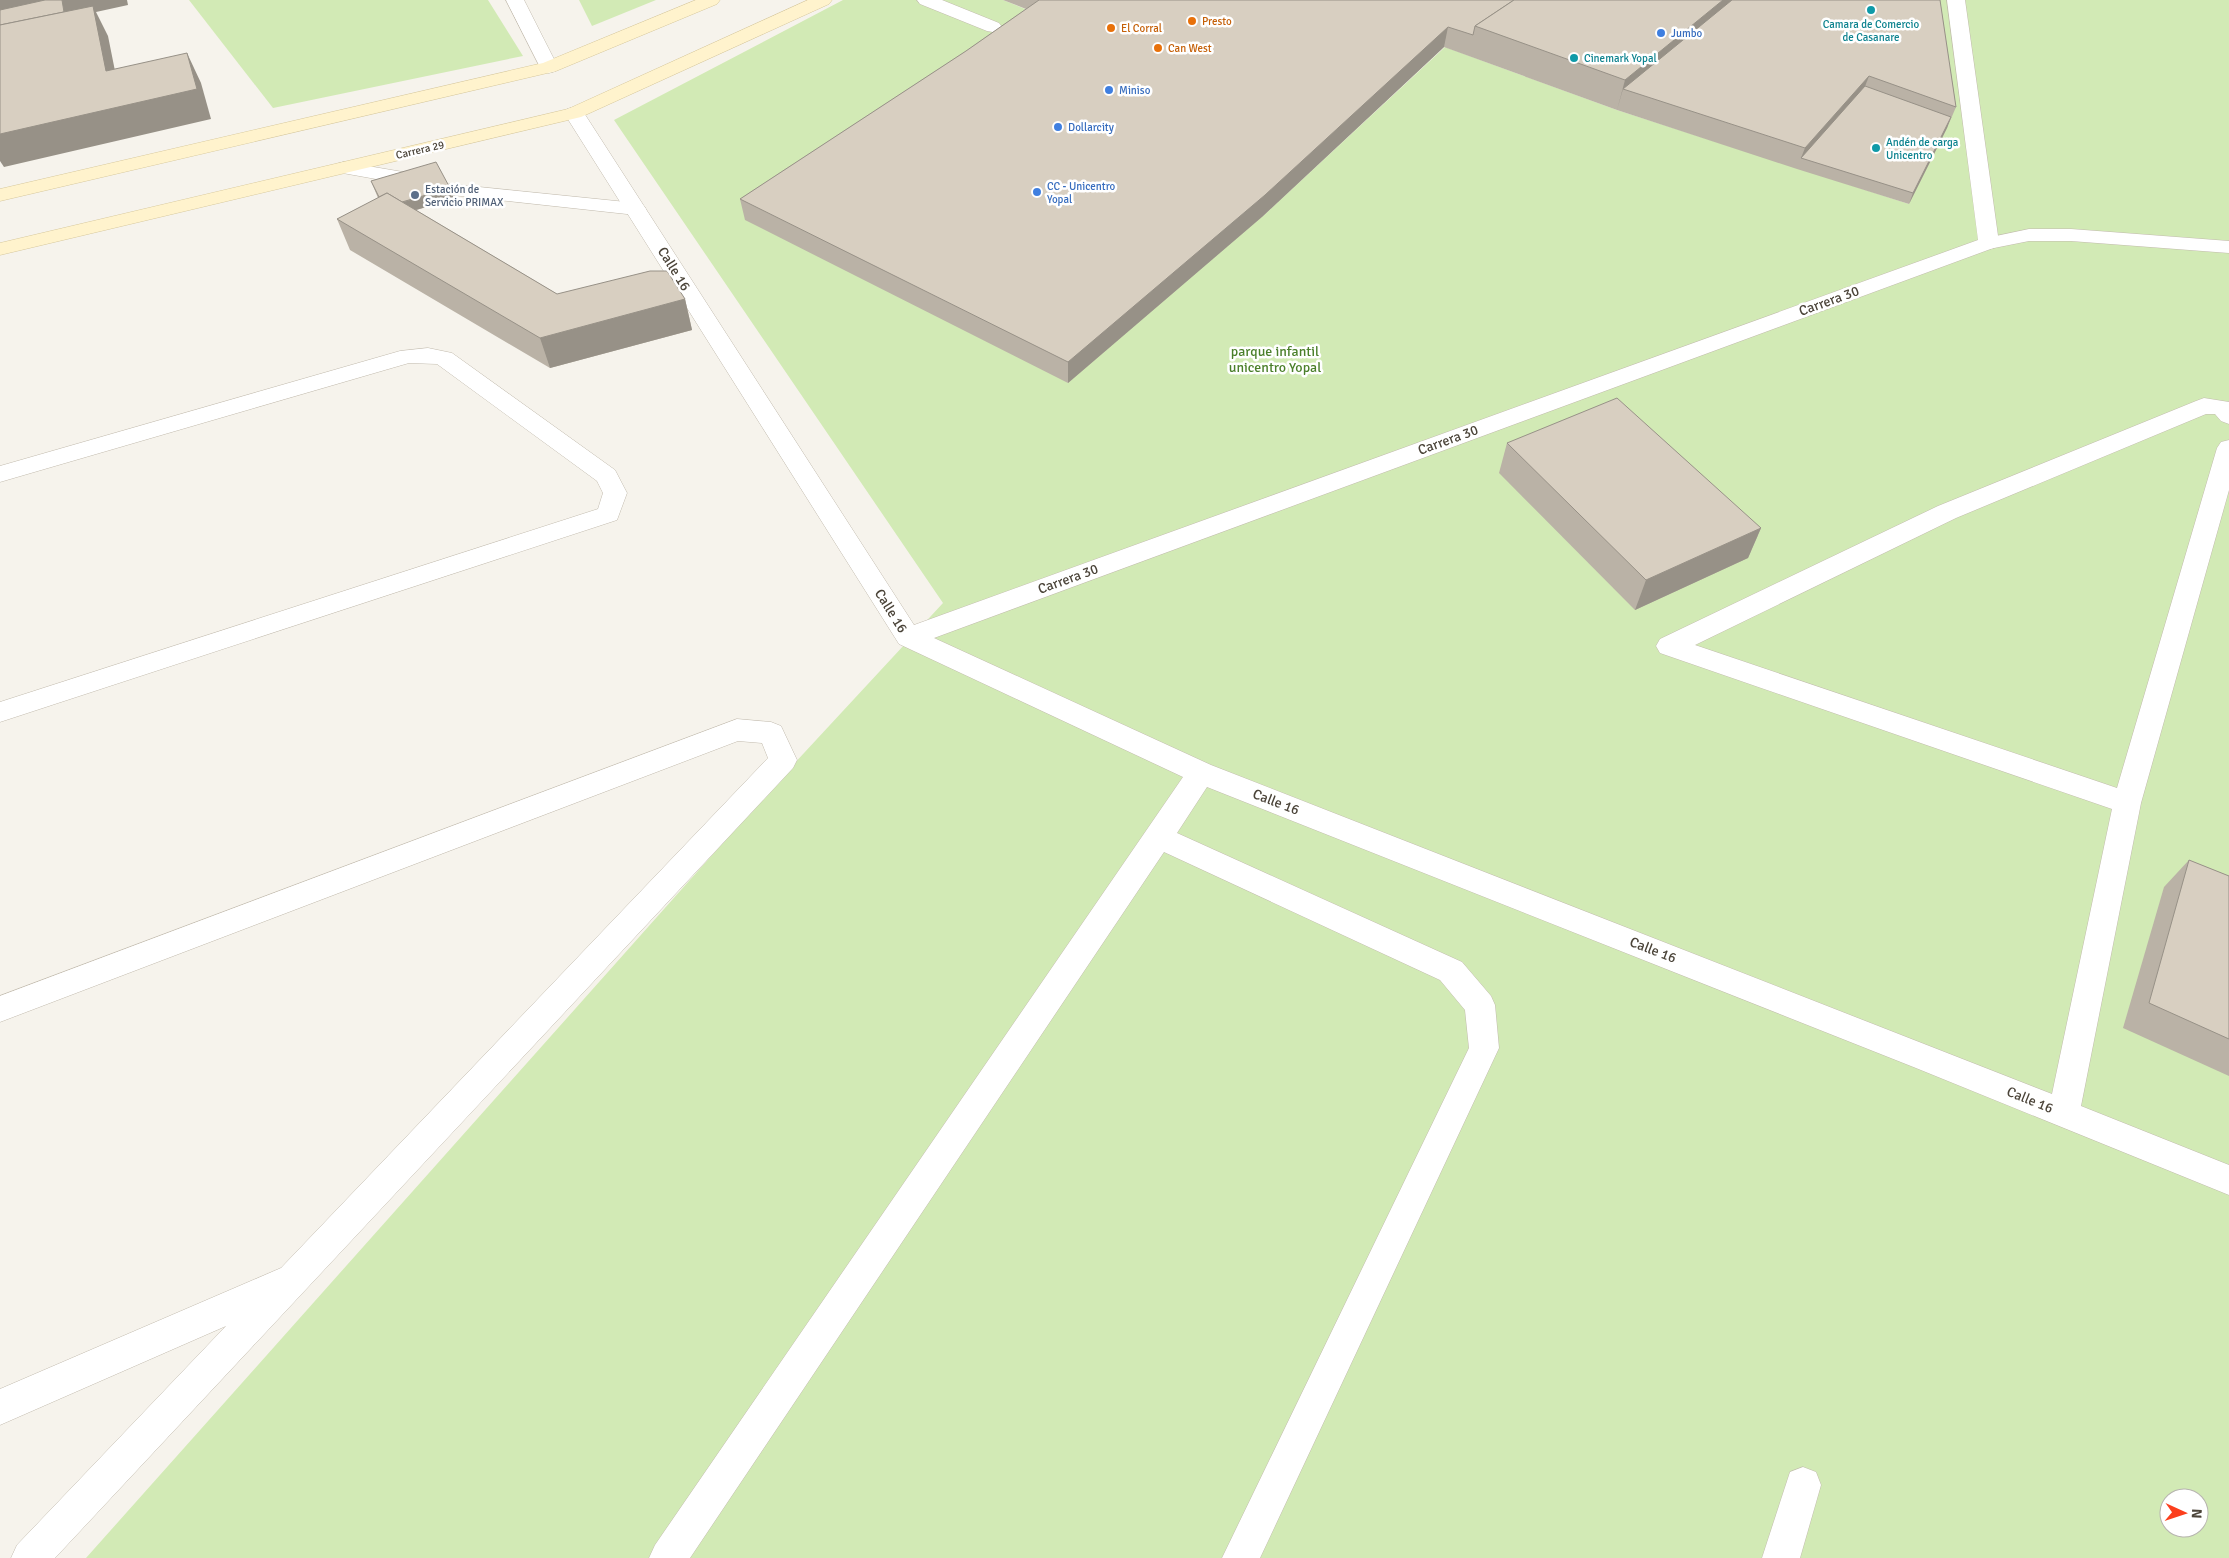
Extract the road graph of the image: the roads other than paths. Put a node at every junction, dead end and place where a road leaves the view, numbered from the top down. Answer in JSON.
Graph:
{"nodes":[{"id":1,"x":515,"y":0,"type":"edge"},
{"id":2,"x":711,"y":0,"type":"edge"},
{"id":3,"x":823,"y":0,"type":"edge"},
{"id":4,"x":926,"y":0,"type":"edge"},
{"id":5,"x":1956,"y":0,"type":"edge"},
{"id":6,"x":993,"y":27,"type":"dead end"},
{"id":7,"x":549,"y":67,"type":"junction"},
{"id":8,"x":574,"y":113,"type":"junction"},
{"id":9,"x":344,"y":168,"type":"junction"},
{"id":10,"x":415,"y":180,"type":"edge"},
{"id":11,"x":450,"y":190,"type":"edge"},
{"id":12,"x":0,"y":195,"type":"edge"},
{"id":13,"x":636,"y":210,"type":"junction"},
{"id":14,"x":1989,"y":243,"type":"junction"},
{"id":15,"x":2229,"y":247,"type":"edge"},
{"id":16,"x":0,"y":249,"type":"edge"},
{"id":17,"x":2229,"y":416,"type":"edge"},
{"id":18,"x":2229,"y":448,"type":"edge"},
{"id":19,"x":0,"y":474,"type":"edge"},
{"id":20,"x":908,"y":637,"type":"junction"},
{"id":21,"x":0,"y":712,"type":"edge"},
{"id":22,"x":1201,"y":772,"type":"junction"},
{"id":23,"x":2126,"y":803,"type":"junction"},
{"id":24,"x":1159,"y":837,"type":"junction"},
{"id":25,"x":0,"y":1009,"type":"edge"},
{"id":26,"x":2064,"y":1114,"type":"junction"},
{"id":27,"x":2229,"y":1180,"type":"edge"},
{"id":28,"x":293,"y":1280,"type":"junction"},
{"id":29,"x":0,"y":1407,"type":"edge"},
{"id":30,"x":1803,"y":1485,"type":"dead end"},
{"id":31,"x":30,"y":1558,"type":"edge"},
{"id":32,"x":668,"y":1558,"type":"edge"},
{"id":33,"x":1241,"y":1558,"type":"edge"},
{"id":34,"x":1781,"y":1558,"type":"edge"}],
"edges":[{"from":1,"to":7,"type":"street"},
{"from":2,"to":7,"type":"main road"},
{"from":3,"to":8,"type":"main road","name":"Carrera 29"},
{"from":4,"to":6,"type":"street"},
{"from":5,"to":14,"type":"street"},
{"from":7,"to":12,"type":"main road"},
{"from":8,"to":9,"type":"main road","name":"Carrera 29"},
{"from":8,"to":13,"type":"street","name":"Calle 16"},
{"from":9,"to":10,"type":"street"},
{"from":9,"to":16,"type":"main road","name":"Carrera 29"},
{"from":11,"to":13,"type":"street"},
{"from":13,"to":20,"type":"street","name":"Calle 16"},
{"from":14,"to":15,"type":"street","name":"Carrera 30"},
{"from":14,"to":20,"type":"street","name":"Carrera 30"},
{"from":17,"to":23,"type":"street"},
{"from":18,"to":23,"type":"street"},
{"from":19,"to":21,"type":"street"},
{"from":20,"to":22,"type":"street","name":"Calle 16"},
{"from":22,"to":24,"type":"street"},
{"from":22,"to":26,"type":"street","name":"Calle 16"},
{"from":23,"to":26,"type":"street"},
{"from":24,"to":32,"type":"street"},
{"from":24,"to":33,"type":"street"},
{"from":25,"to":28,"type":"street"},
{"from":26,"to":27,"type":"street","name":"Calle 16"},
{"from":28,"to":29,"type":"street"},
{"from":28,"to":31,"type":"street"},
{"from":30,"to":34,"type":"street"}]}
